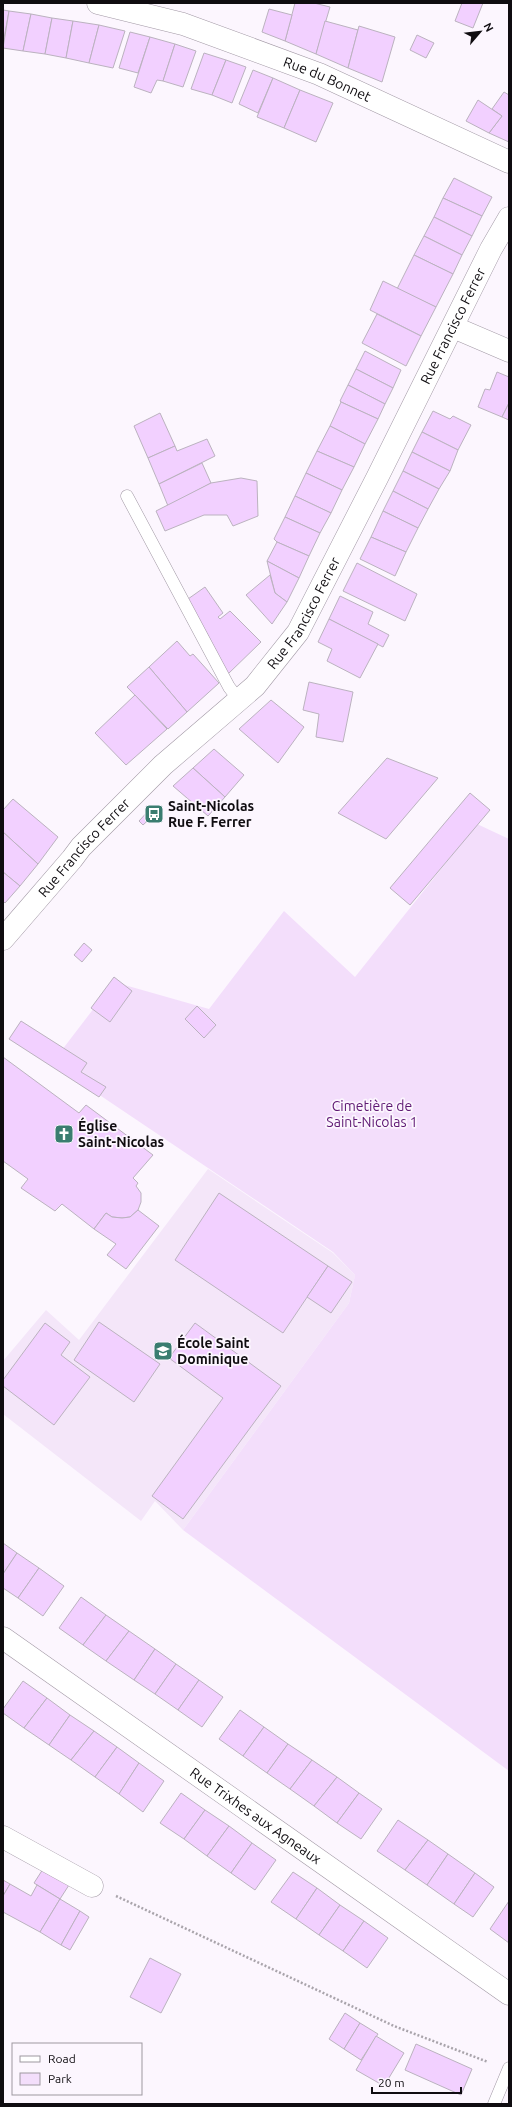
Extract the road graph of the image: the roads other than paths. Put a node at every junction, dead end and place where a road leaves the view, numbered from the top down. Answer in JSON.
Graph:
{"nodes":[{"id":1,"x":98,"y":3,"type":"edge"},
{"id":2,"x":133,"y":8,"type":"edge"},
{"id":3,"x":509,"y":162,"type":"edge"},
{"id":4,"x":509,"y":218,"type":"edge"},
{"id":5,"x":452,"y":326,"type":"junction"},
{"id":6,"x":509,"y":351,"type":"edge"},
{"id":7,"x":127,"y":496,"type":"dead end"},
{"id":8,"x":239,"y":700,"type":"junction"},
{"id":9,"x":3,"y":939,"type":"edge"},
{"id":10,"x":3,"y":1638,"type":"edge"},
{"id":11,"x":3,"y":1837,"type":"edge"},
{"id":12,"x":92,"y":1886,"type":"road end"},
{"id":13,"x":509,"y":1994,"type":"edge"},
{"id":14,"x":509,"y":2068,"type":"edge"},
{"id":15,"x":494,"y":2104,"type":"edge"}],
"edges":[{"from":1,"to":2,"type":"street","name":"Rue du Bonnet"},
{"from":2,"to":3,"type":"street","name":"Rue du Bonnet"},
{"from":4,"to":5,"type":"street","name":"Rue Francisco Ferrer"},
{"from":5,"to":6,"type":"street"},
{"from":5,"to":8,"type":"street","name":"Rue Francisco Ferrer"},
{"from":7,"to":8,"type":"lane"},
{"from":8,"to":9,"type":"street","name":"Rue Francisco Ferrer"},
{"from":10,"to":13,"type":"street","name":"Rue Trixhes aux Agneaux"},
{"from":11,"to":12,"type":"street"},
{"from":14,"to":15,"type":"lane"}]}
